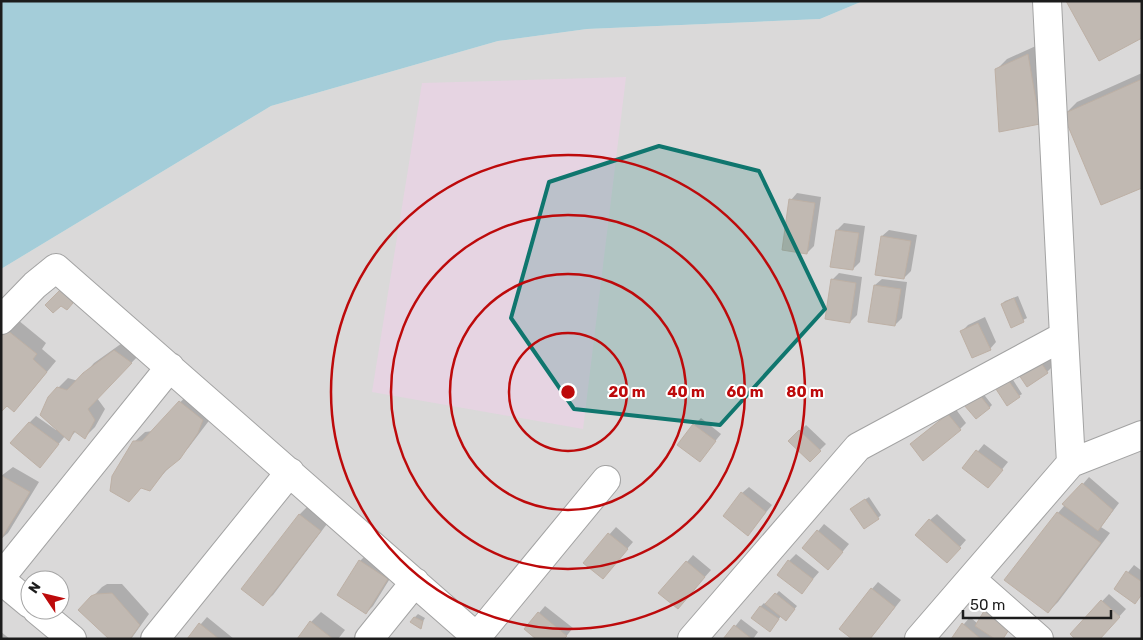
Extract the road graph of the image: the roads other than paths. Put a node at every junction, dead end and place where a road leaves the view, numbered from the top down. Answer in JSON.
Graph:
{"nodes":[{"id":1,"x":1047,"y":1,"type":"edge"},
{"id":2,"x":1,"y":320,"type":"edge"},
{"id":3,"x":1064,"y":336,"type":"junction"},
{"id":4,"x":170,"y":368,"type":"junction"},
{"id":5,"x":1142,"y":435,"type":"edge"},
{"id":6,"x":1071,"y":463,"type":"junction"},
{"id":7,"x":290,"y":472,"type":"junction"},
{"id":8,"x":606,"y":480,"type":"dead end"},
{"id":9,"x":1,"y":578,"type":"edge"},
{"id":10,"x":971,"y":578,"type":"junction"},
{"id":11,"x":415,"y":582,"type":"junction"},
{"id":12,"x":20,"y":595,"type":"edge"},
{"id":13,"x":49,"y":620,"type":"edge"},
{"id":14,"x":477,"y":638,"type":"edge"},
{"id":15,"x":72,"y":639,"type":"edge"},
{"id":16,"x":155,"y":639,"type":"edge"},
{"id":17,"x":369,"y":639,"type":"edge"},
{"id":18,"x":692,"y":639,"type":"edge"},
{"id":19,"x":919,"y":639,"type":"edge"},
{"id":20,"x":1039,"y":639,"type":"edge"}],
"edges":[{"from":1,"to":3,"type":"street"},
{"from":2,"to":4,"type":"street"},
{"from":3,"to":6,"type":"street"},
{"from":3,"to":18,"type":"street"},
{"from":4,"to":7,"type":"street"},
{"from":4,"to":9,"type":"street"},
{"from":5,"to":6,"type":"street"},
{"from":6,"to":10,"type":"street"},
{"from":7,"to":11,"type":"street"},
{"from":7,"to":16,"type":"street"},
{"from":8,"to":14,"type":"street"},
{"from":9,"to":12,"type":"street"},
{"from":10,"to":19,"type":"street"},
{"from":10,"to":20,"type":"street"},
{"from":11,"to":14,"type":"street"},
{"from":11,"to":17,"type":"street"},
{"from":13,"to":15,"type":"street"}]}
